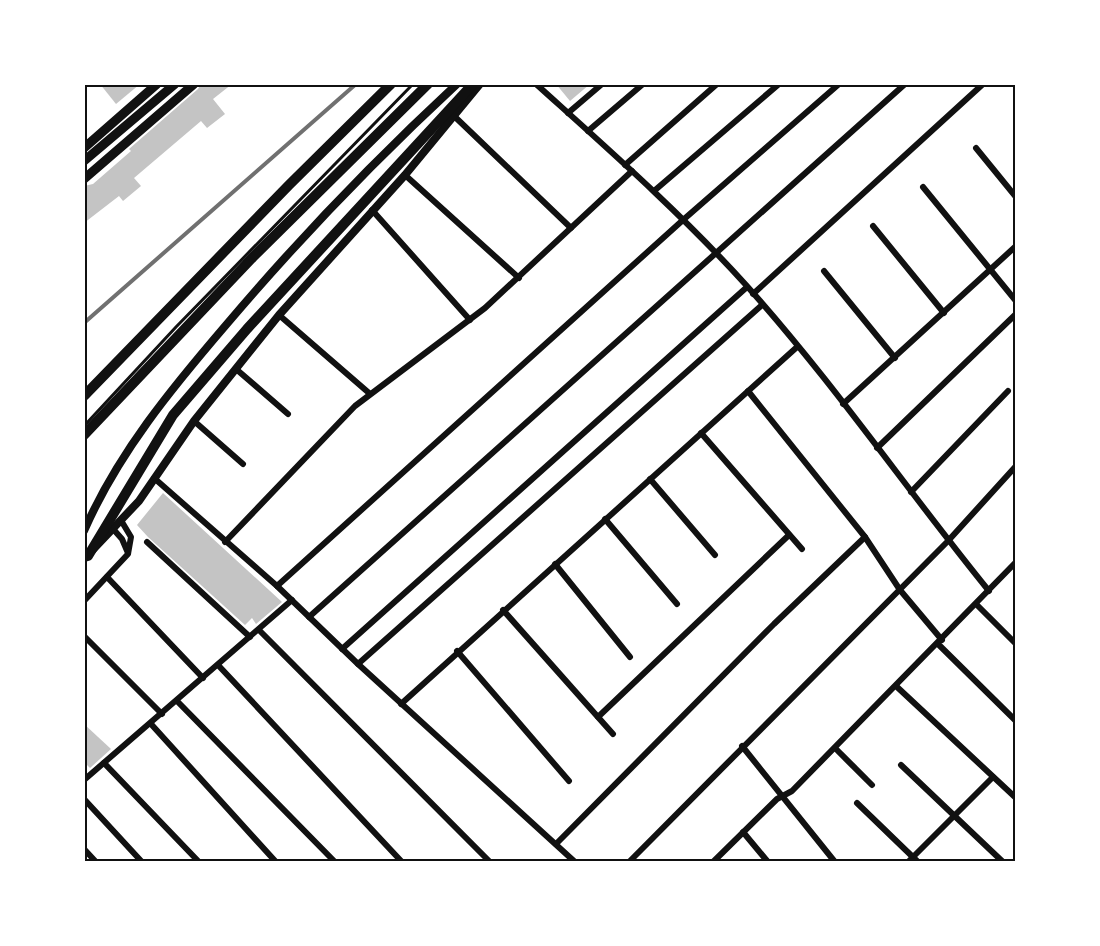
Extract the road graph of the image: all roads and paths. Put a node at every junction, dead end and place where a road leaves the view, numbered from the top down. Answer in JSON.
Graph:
{"nodes":[{"id":1,"x":157,"y":84,"type":"edge"},
{"id":2,"x":175,"y":84,"type":"edge"},
{"id":3,"x":194,"y":84,"type":"edge"},
{"id":4,"x":391,"y":84,"type":"edge"},
{"id":5,"x":413,"y":84,"type":"edge"},
{"id":6,"x":428,"y":84,"type":"edge"},
{"id":7,"x":457,"y":84,"type":"edge"},
{"id":8,"x":473,"y":84,"type":"edge"},
{"id":9,"x":480,"y":84,"type":"edge"},
{"id":10,"x":536,"y":84,"type":"edge"},
{"id":11,"x":602,"y":84,"type":"edge"},
{"id":12,"x":643,"y":84,"type":"edge"},
{"id":13,"x":717,"y":84,"type":"edge"},
{"id":14,"x":779,"y":84,"type":"edge"},
{"id":15,"x":839,"y":84,"type":"edge"},
{"id":16,"x":905,"y":84,"type":"edge"},
{"id":17,"x":983,"y":84,"type":"edge"},
{"id":18,"x":568,"y":113,"type":"junction"},
{"id":19,"x":453,"y":115,"type":"junction"},
{"id":20,"x":588,"y":131,"type":"junction"},
{"id":21,"x":84,"y":148,"type":"edge"},
{"id":22,"x":976,"y":148,"type":"dead end"},
{"id":23,"x":84,"y":161,"type":"edge"},
{"id":24,"x":625,"y":165,"type":"junction"},
{"id":25,"x":632,"y":171,"type":"junction"},
{"id":26,"x":405,"y":174,"type":"junction"},
{"id":27,"x":84,"y":179,"type":"edge"},
{"id":28,"x":923,"y":188,"type":"dead end"},
{"id":29,"x":654,"y":191,"type":"junction"},
{"id":30,"x":1016,"y":197,"type":"edge"},
{"id":31,"x":372,"y":210,"type":"junction"},
{"id":32,"x":683,"y":220,"type":"junction"},
{"id":33,"x":873,"y":226,"type":"dead end"},
{"id":34,"x":571,"y":228,"type":"junction"},
{"id":35,"x":1016,"y":246,"type":"edge"},
{"id":36,"x":716,"y":254,"type":"junction"},
{"id":37,"x":991,"y":269,"type":"junction"},
{"id":38,"x":824,"y":271,"type":"dead end"},
{"id":39,"x":519,"y":278,"type":"junction"},
{"id":40,"x":747,"y":287,"type":"junction"},
{"id":41,"x":753,"y":294,"type":"junction"},
{"id":42,"x":1016,"y":301,"type":"edge"},
{"id":43,"x":762,"y":305,"type":"junction"},
{"id":44,"x":944,"y":313,"type":"junction"},
{"id":45,"x":1016,"y":314,"type":"edge"},
{"id":46,"x":279,"y":315,"type":"junction"},
{"id":47,"x":470,"y":320,"type":"junction"},
{"id":48,"x":797,"y":347,"type":"junction"},
{"id":49,"x":895,"y":358,"type":"junction"},
{"id":50,"x":236,"y":369,"type":"junction"},
{"id":51,"x":748,"y":391,"type":"junction"},
{"id":52,"x":1008,"y":391,"type":"dead end"},
{"id":53,"x":369,"y":393,"type":"junction"},
{"id":54,"x":84,"y":396,"type":"edge"},
{"id":55,"x":843,"y":404,"type":"junction"},
{"id":56,"x":288,"y":414,"type":"dead end"},
{"id":57,"x":194,"y":421,"type":"junction"},
{"id":58,"x":84,"y":426,"type":"edge"},
{"id":59,"x":701,"y":433,"type":"junction"},
{"id":60,"x":84,"y":435,"type":"edge"},
{"id":61,"x":877,"y":448,"type":"junction"},
{"id":62,"x":243,"y":464,"type":"dead end"},
{"id":63,"x":1016,"y":466,"type":"edge"},
{"id":64,"x":154,"y":478,"type":"junction"},
{"id":65,"x":650,"y":479,"type":"junction"},
{"id":66,"x":911,"y":492,"type":"junction"},
{"id":67,"x":605,"y":519,"type":"junction"},
{"id":68,"x":122,"y":522,"type":"junction"},
{"id":69,"x":114,"y":530,"type":"junction"},
{"id":70,"x":84,"y":531,"type":"edge"},
{"id":71,"x":789,"y":535,"type":"junction"},
{"id":72,"x":865,"y":537,"type":"junction"},
{"id":73,"x":948,"y":541,"type":"junction"},
{"id":74,"x":147,"y":542,"type":"dead end"},
{"id":75,"x":225,"y":542,"type":"junction"},
{"id":76,"x":802,"y":549,"type":"dead end"},
{"id":77,"x":128,"y":554,"type":"junction"},
{"id":78,"x":715,"y":555,"type":"dead end"},
{"id":79,"x":86,"y":558,"type":"edge"},
{"id":80,"x":1016,"y":561,"type":"edge"},
{"id":81,"x":555,"y":564,"type":"junction"},
{"id":82,"x":107,"y":577,"type":"junction"},
{"id":83,"x":278,"y":586,"type":"junction"},
{"id":84,"x":900,"y":590,"type":"junction"},
{"id":85,"x":989,"y":591,"type":"junction"},
{"id":86,"x":292,"y":600,"type":"junction"},
{"id":87,"x":84,"y":601,"type":"edge"},
{"id":88,"x":677,"y":604,"type":"dead end"},
{"id":89,"x":976,"y":604,"type":"junction"},
{"id":90,"x":503,"y":610,"type":"junction"},
{"id":91,"x":309,"y":617,"type":"junction"},
{"id":92,"x":259,"y":630,"type":"junction"},
{"id":93,"x":84,"y":636,"type":"edge"},
{"id":94,"x":250,"y":637,"type":"junction"},
{"id":95,"x":940,"y":642,"type":"junction"},
{"id":96,"x":1016,"y":644,"type":"edge"},
{"id":97,"x":342,"y":649,"type":"junction"},
{"id":98,"x":457,"y":651,"type":"junction"},
{"id":99,"x":630,"y":657,"type":"dead end"},
{"id":100,"x":358,"y":664,"type":"junction"},
{"id":101,"x":218,"y":665,"type":"junction"},
{"id":102,"x":203,"y":678,"type":"junction"},
{"id":103,"x":896,"y":686,"type":"junction"},
{"id":104,"x":177,"y":701,"type":"junction"},
{"id":105,"x":401,"y":704,"type":"junction"},
{"id":106,"x":162,"y":714,"type":"junction"},
{"id":107,"x":598,"y":717,"type":"junction"},
{"id":108,"x":1015,"y":719,"type":"edge"},
{"id":109,"x":151,"y":724,"type":"junction"},
{"id":110,"x":613,"y":734,"type":"dead end"},
{"id":111,"x":742,"y":746,"type":"junction"},
{"id":112,"x":835,"y":748,"type":"junction"},
{"id":113,"x":104,"y":764,"type":"junction"},
{"id":114,"x":901,"y":765,"type":"dead end"},
{"id":115,"x":993,"y":777,"type":"junction"},
{"id":116,"x":84,"y":780,"type":"edge"},
{"id":117,"x":569,"y":781,"type":"dead end"},
{"id":118,"x":872,"y":785,"type":"dead end"},
{"id":119,"x":780,"y":796,"type":"junction"},
{"id":120,"x":1016,"y":798,"type":"edge"},
{"id":121,"x":84,"y":799,"type":"edge"},
{"id":122,"x":857,"y":803,"type":"dead end"},
{"id":123,"x":954,"y":816,"type":"junction"},
{"id":124,"x":743,"y":832,"type":"junction"},
{"id":125,"x":556,"y":844,"type":"junction"},
{"id":126,"x":84,"y":849,"type":"edge"},
{"id":127,"x":913,"y":860,"type":"edge"},
{"id":128,"x":96,"y":862,"type":"edge"},
{"id":129,"x":142,"y":862,"type":"edge"},
{"id":130,"x":199,"y":862,"type":"edge"},
{"id":131,"x":276,"y":862,"type":"edge"},
{"id":132,"x":335,"y":862,"type":"edge"},
{"id":133,"x":402,"y":862,"type":"edge"},
{"id":134,"x":490,"y":862,"type":"edge"},
{"id":135,"x":575,"y":862,"type":"edge"},
{"id":136,"x":629,"y":862,"type":"edge"},
{"id":137,"x":713,"y":862,"type":"edge"},
{"id":138,"x":768,"y":862,"type":"edge"},
{"id":139,"x":835,"y":862,"type":"edge"},
{"id":140,"x":1003,"y":862,"type":"edge"}],
"edges":[{"from":1,"to":21,"type":"main road"},
{"from":2,"to":23,"type":"main road"},
{"from":3,"to":27,"type":"main road"},
{"from":4,"to":54,"type":"highway"},
{"from":5,"to":58,"type":"lane"},
{"from":6,"to":60,"type":"highway"},
{"from":7,"to":70,"type":"street"},
{"from":8,"to":79,"type":"highway"},
{"from":9,"to":19,"type":"street"},
{"from":10,"to":18,"type":"street"},
{"from":11,"to":18,"type":"street"},
{"from":12,"to":20,"type":"street"},
{"from":13,"to":24,"type":"street"},
{"from":14,"to":29,"type":"street"},
{"from":15,"to":32,"type":"street"},
{"from":16,"to":36,"type":"street"},
{"from":17,"to":41,"type":"street"},
{"from":18,"to":20,"type":"street"},
{"from":19,"to":26,"type":"street"},
{"from":19,"to":34,"type":"street"},
{"from":20,"to":24,"type":"street"},
{"from":22,"to":30,"type":"street"},
{"from":24,"to":25,"type":"street"},
{"from":25,"to":29,"type":"street"},
{"from":25,"to":34,"type":"street"},
{"from":26,"to":31,"type":"street"},
{"from":26,"to":39,"type":"street"},
{"from":28,"to":37,"type":"street"},
{"from":29,"to":32,"type":"street"},
{"from":31,"to":46,"type":"street"},
{"from":31,"to":47,"type":"street"},
{"from":32,"to":36,"type":"street"},
{"from":32,"to":83,"type":"street"},
{"from":33,"to":44,"type":"street"},
{"from":34,"to":39,"type":"street"},
{"from":35,"to":37,"type":"street"},
{"from":36,"to":40,"type":"street"},
{"from":36,"to":91,"type":"street"},
{"from":37,"to":42,"type":"street"},
{"from":37,"to":44,"type":"street"},
{"from":38,"to":49,"type":"street"},
{"from":39,"to":47,"type":"street"},
{"from":40,"to":41,"type":"street"},
{"from":40,"to":97,"type":"street"},
{"from":41,"to":43,"type":"street"},
{"from":43,"to":48,"type":"street"},
{"from":43,"to":100,"type":"street"},
{"from":44,"to":49,"type":"street"},
{"from":45,"to":61,"type":"street"},
{"from":46,"to":50,"type":"street"},
{"from":46,"to":53,"type":"street"},
{"from":47,"to":53,"type":"street"},
{"from":48,"to":51,"type":"street"},
{"from":48,"to":55,"type":"street"},
{"from":49,"to":55,"type":"street"},
{"from":50,"to":56,"type":"street"},
{"from":50,"to":57,"type":"street"},
{"from":51,"to":59,"type":"street"},
{"from":51,"to":72,"type":"street"},
{"from":52,"to":66,"type":"street"},
{"from":53,"to":75,"type":"street"},
{"from":55,"to":61,"type":"street"},
{"from":57,"to":62,"type":"street"},
{"from":57,"to":64,"type":"street"},
{"from":59,"to":65,"type":"street"},
{"from":59,"to":71,"type":"street"},
{"from":61,"to":66,"type":"street"},
{"from":63,"to":73,"type":"street"},
{"from":64,"to":68,"type":"street"},
{"from":64,"to":75,"type":"street"},
{"from":65,"to":67,"type":"street"},
{"from":65,"to":78,"type":"street"},
{"from":66,"to":73,"type":"street"},
{"from":67,"to":81,"type":"street"},
{"from":67,"to":88,"type":"street"},
{"from":68,"to":69,"type":"street"},
{"from":68,"to":77,"type":"street"},
{"from":69,"to":77,"type":"street"},
{"from":69,"to":79,"type":"street"},
{"from":71,"to":76,"type":"street"},
{"from":71,"to":107,"type":"street"},
{"from":72,"to":84,"type":"street"},
{"from":72,"to":125,"type":"street"},
{"from":73,"to":84,"type":"street"},
{"from":73,"to":85,"type":"street"},
{"from":74,"to":94,"type":"street"},
{"from":75,"to":83,"type":"street"},
{"from":77,"to":82,"type":"street"},
{"from":80,"to":85,"type":"street"},
{"from":81,"to":90,"type":"street"},
{"from":81,"to":99,"type":"street"},
{"from":82,"to":87,"type":"street"},
{"from":82,"to":102,"type":"street"},
{"from":83,"to":86,"type":"street"},
{"from":84,"to":95,"type":"street"},
{"from":84,"to":111,"type":"street"},
{"from":85,"to":89,"type":"street"},
{"from":86,"to":91,"type":"street"},
{"from":86,"to":92,"type":"street"},
{"from":89,"to":95,"type":"street"},
{"from":89,"to":96,"type":"street"},
{"from":90,"to":98,"type":"street"},
{"from":90,"to":107,"type":"street"},
{"from":91,"to":97,"type":"street"},
{"from":92,"to":94,"type":"street"},
{"from":92,"to":134,"type":"street"},
{"from":93,"to":106,"type":"street"},
{"from":94,"to":101,"type":"street"},
{"from":95,"to":103,"type":"street"},
{"from":95,"to":108,"type":"street"},
{"from":97,"to":100,"type":"street"},
{"from":98,"to":105,"type":"street"},
{"from":98,"to":117,"type":"street"},
{"from":100,"to":105,"type":"street"},
{"from":101,"to":102,"type":"street"},
{"from":101,"to":133,"type":"street"},
{"from":102,"to":104,"type":"street"},
{"from":103,"to":112,"type":"street"},
{"from":103,"to":115,"type":"street"},
{"from":104,"to":106,"type":"street"},
{"from":104,"to":132,"type":"street"},
{"from":105,"to":125,"type":"street"},
{"from":106,"to":109,"type":"street"},
{"from":107,"to":110,"type":"street"},
{"from":109,"to":113,"type":"street"},
{"from":109,"to":131,"type":"street"},
{"from":111,"to":119,"type":"street"},
{"from":111,"to":136,"type":"street"},
{"from":112,"to":118,"type":"street"},
{"from":112,"to":119,"type":"street"},
{"from":113,"to":116,"type":"street"},
{"from":113,"to":130,"type":"street"},
{"from":114,"to":123,"type":"street"},
{"from":115,"to":120,"type":"street"},
{"from":115,"to":123,"type":"street"},
{"from":119,"to":124,"type":"street"},
{"from":119,"to":139,"type":"street"},
{"from":121,"to":129,"type":"street"},
{"from":122,"to":127,"type":"street"},
{"from":123,"to":127,"type":"street"},
{"from":123,"to":140,"type":"street"},
{"from":124,"to":137,"type":"street"},
{"from":124,"to":138,"type":"street"},
{"from":125,"to":135,"type":"street"},
{"from":126,"to":128,"type":"street"}]}
